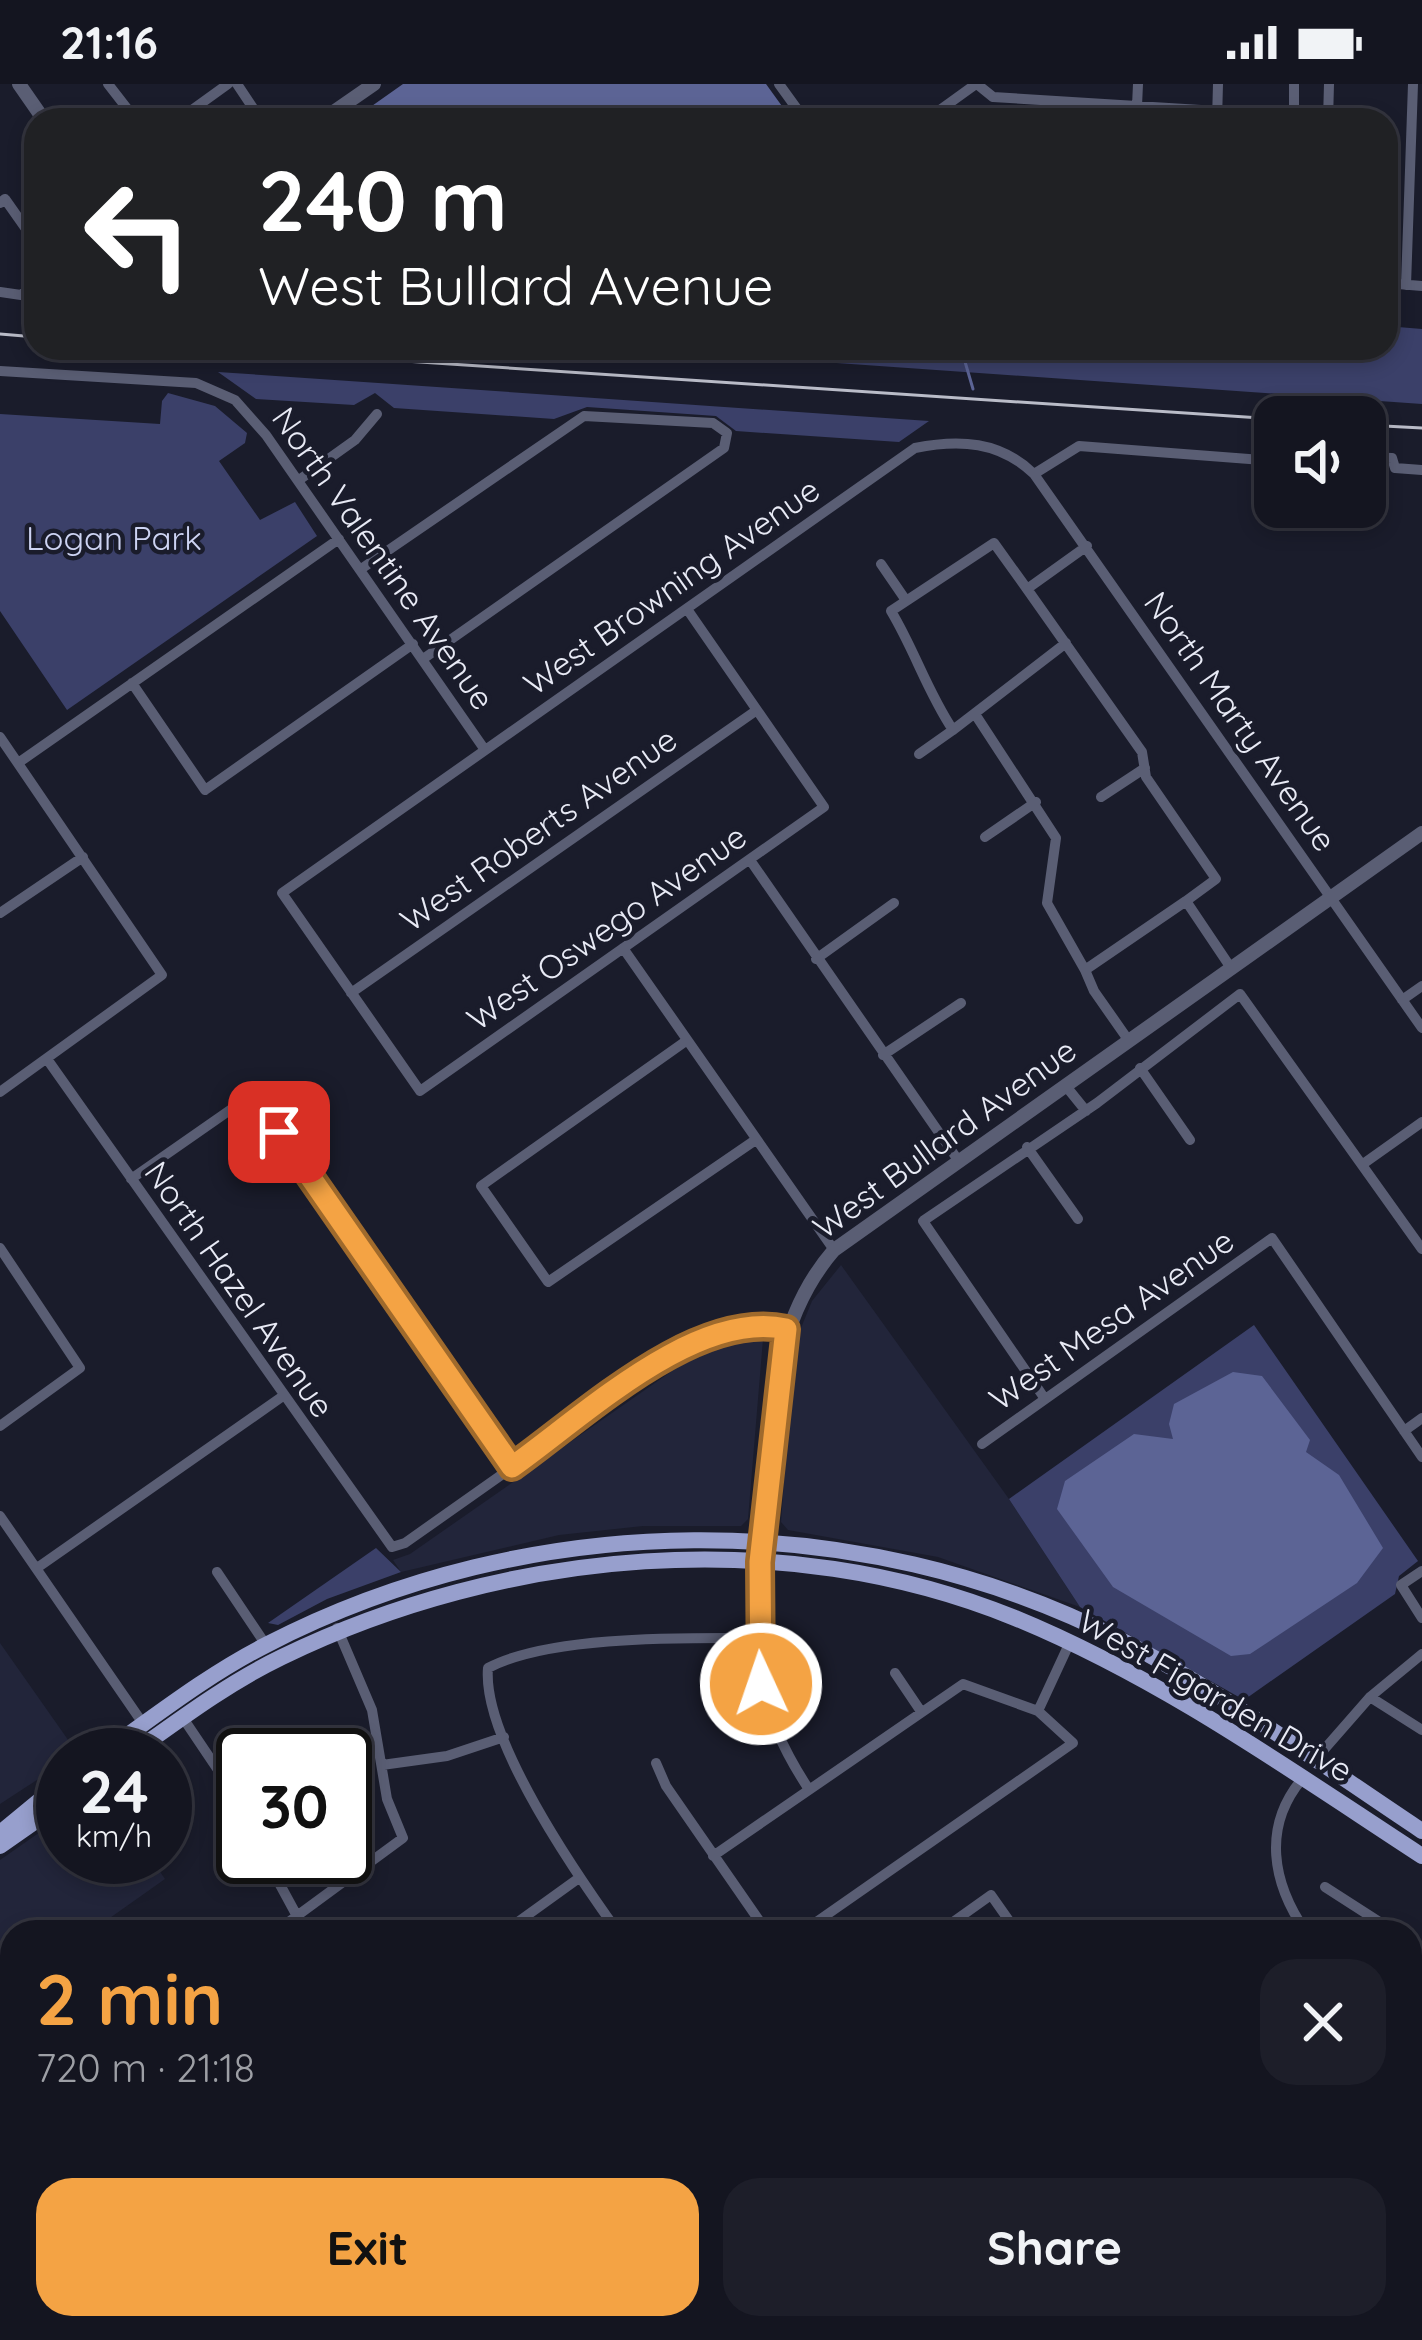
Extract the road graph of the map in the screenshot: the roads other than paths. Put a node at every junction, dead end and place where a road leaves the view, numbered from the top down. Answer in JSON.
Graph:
{"nodes":[{"id":1,"x":108,"y":84,"type":"edge"},
{"id":2,"x":374,"y":84,"type":"edge"},
{"id":3,"x":976,"y":84,"type":"edge"},
{"id":4,"x":1138,"y":84,"type":"edge"},
{"id":5,"x":1413,"y":84,"type":"edge"},
{"id":6,"x":237,"y":85,"type":"edge"},
{"id":7,"x":1137,"y":106,"type":"junction"},
{"id":8,"x":127,"y":108,"type":"edge"},
{"id":9,"x":198,"y":108,"type":"edge"},
{"id":10,"x":339,"y":108,"type":"edge"},
{"id":11,"x":943,"y":108,"type":"edge"},
{"id":12,"x":1153,"y":108,"type":"edge"},
{"id":13,"x":2,"y":197,"type":"edge"},
{"id":14,"x":1415,"y":207,"type":"edge"},
{"id":15,"x":24,"y":226,"type":"edge"},
{"id":16,"x":1398,"y":285,"type":"edge"},
{"id":17,"x":1406,"y":285,"type":"junction"},
{"id":18,"x":1422,"y":286,"type":"edge"},
{"id":19,"x":0,"y":371,"type":"edge"},
{"id":20,"x":377,"y":414,"type":"dead end"},
{"id":21,"x":1386,"y":458,"type":"edge"},
{"id":22,"x":1254,"y":459,"type":"edge"},
{"id":23,"x":1422,"y":470,"type":"edge"},
{"id":24,"x":1034,"y":474,"type":"junction"},
{"id":25,"x":298,"y":481,"type":"junction"},
{"id":26,"x":339,"y":539,"type":"junction"},
{"id":27,"x":1087,"y":546,"type":"junction"},
{"id":28,"x":881,"y":564,"type":"dead end"},
{"id":29,"x":361,"y":569,"type":"junction"},
{"id":30,"x":1027,"y":589,"type":"junction"},
{"id":31,"x":905,"y":599,"type":"junction"},
{"id":32,"x":686,"y":609,"type":"junction"},
{"id":33,"x":1066,"y":643,"type":"junction"},
{"id":34,"x":413,"y":644,"type":"junction"},
{"id":35,"x":423,"y":659,"type":"junction"},
{"id":36,"x":132,"y":683,"type":"junction"},
{"id":37,"x":757,"y":710,"type":"junction"},
{"id":38,"x":975,"y":714,"type":"junction"},
{"id":39,"x":953,"y":730,"type":"junction"},
{"id":40,"x":0,"y":737,"type":"edge"},
{"id":41,"x":485,"y":750,"type":"junction"},
{"id":42,"x":919,"y":754,"type":"dead end"},
{"id":43,"x":18,"y":763,"type":"junction"},
{"id":44,"x":1145,"y":768,"type":"junction"},
{"id":45,"x":1101,"y":797,"type":"dead end"},
{"id":46,"x":1036,"y":802,"type":"junction"},
{"id":47,"x":1422,"y":833,"type":"edge"},
{"id":48,"x":985,"y":837,"type":"dead end"},
{"id":49,"x":83,"y":856,"type":"junction"},
{"id":50,"x":750,"y":860,"type":"junction"},
{"id":51,"x":1331,"y":897,"type":"junction"},
{"id":52,"x":1186,"y":901,"type":"junction"},
{"id":53,"x":894,"y":904,"type":"dead end"},
{"id":54,"x":0,"y":913,"type":"edge"},
{"id":55,"x":623,"y":948,"type":"junction"},
{"id":56,"x":816,"y":958,"type":"junction"},
{"id":57,"x":1231,"y":968,"type":"junction"},
{"id":58,"x":1085,"y":970,"type":"junction"},
{"id":59,"x":1422,"y":986,"type":"edge"},
{"id":60,"x":351,"y":993,"type":"junction"},
{"id":61,"x":1402,"y":1000,"type":"junction"},
{"id":62,"x":961,"y":1003,"type":"dead end"},
{"id":63,"x":1422,"y":1028,"type":"edge"},
{"id":64,"x":686,"y":1041,"type":"junction"},
{"id":65,"x":1129,"y":1041,"type":"junction"},
{"id":66,"x":884,"y":1054,"type":"junction"},
{"id":67,"x":47,"y":1059,"type":"junction"},
{"id":68,"x":1140,"y":1068,"type":"junction"},
{"id":69,"x":1065,"y":1085,"type":"junction"},
{"id":70,"x":0,"y":1092,"type":"edge"},
{"id":71,"x":1086,"y":1111,"type":"junction"},
{"id":72,"x":1422,"y":1122,"type":"edge"},
{"id":73,"x":1190,"y":1140,"type":"dead end"},
{"id":74,"x":754,"y":1141,"type":"junction"},
{"id":75,"x":1028,"y":1147,"type":"junction"},
{"id":76,"x":958,"y":1160,"type":"junction"},
{"id":77,"x":1363,"y":1164,"type":"junction"},
{"id":78,"x":131,"y":1179,"type":"junction"},
{"id":79,"x":1078,"y":1219,"type":"dead end"},
{"id":80,"x":834,"y":1250,"type":"junction"},
{"id":81,"x":1422,"y":1250,"type":"edge"},
{"id":82,"x":2,"y":1254,"type":"edge"},
{"id":83,"x":786,"y":1329,"type":"junction"},
{"id":84,"x":283,"y":1396,"type":"junction"},
{"id":85,"x":1045,"y":1399,"type":"junction"},
{"id":86,"x":1422,"y":1418,"type":"edge"},
{"id":87,"x":0,"y":1426,"type":"edge"},
{"id":88,"x":1404,"y":1431,"type":"junction"},
{"id":89,"x":982,"y":1444,"type":"dead end"},
{"id":90,"x":1422,"y":1457,"type":"edge"},
{"id":91,"x":512,"y":1467,"type":"junction"},
{"id":92,"x":0,"y":1516,"type":"edge"},
{"id":93,"x":762,"y":1540,"type":"junction"},
{"id":94,"x":760,"y":1562,"type":"junction"},
{"id":95,"x":37,"y":1568,"type":"junction"},
{"id":96,"x":1422,"y":1570,"type":"edge"},
{"id":97,"x":217,"y":1572,"type":"dead end"},
{"id":98,"x":1422,"y":1618,"type":"edge"},
{"id":99,"x":335,"y":1623,"type":"junction"},
{"id":100,"x":757,"y":1638,"type":"junction"},
{"id":101,"x":1070,"y":1642,"type":"junction"},
{"id":102,"x":266,"y":1645,"type":"junction"},
{"id":103,"x":1422,"y":1654,"type":"edge"},
{"id":104,"x":895,"y":1673,"type":"dead end"},
{"id":105,"x":238,"y":1682,"type":"junction"},
{"id":106,"x":1370,"y":1696,"type":"junction"},
{"id":107,"x":920,"y":1710,"type":"junction"},
{"id":108,"x":1038,"y":1711,"type":"junction"},
{"id":109,"x":183,"y":1718,"type":"junction"},
{"id":110,"x":144,"y":1725,"type":"junction"},
{"id":111,"x":140,"y":1728,"type":"edge"},
{"id":112,"x":169,"y":1728,"type":"edge"},
{"id":113,"x":1422,"y":1730,"type":"edge"},
{"id":114,"x":504,"y":1737,"type":"junction"},
{"id":115,"x":1267,"y":1753,"type":"junction"},
{"id":116,"x":1314,"y":1761,"type":"junction"},
{"id":117,"x":656,"y":1762,"type":"dead end"},
{"id":118,"x":382,"y":1765,"type":"junction"},
{"id":119,"x":216,"y":1767,"type":"edge"},
{"id":120,"x":1302,"y":1779,"type":"junction"},
{"id":121,"x":1346,"y":1780,"type":"junction"},
{"id":122,"x":808,"y":1788,"type":"junction"},
{"id":123,"x":36,"y":1802,"type":"edge"},
{"id":124,"x":36,"y":1814,"type":"edge"},
{"id":125,"x":2,"y":1830,"type":"edge"},
{"id":126,"x":1422,"y":1831,"type":"edge"},
{"id":127,"x":713,"y":1856,"type":"junction"},
{"id":128,"x":1422,"y":1856,"type":"edge"},
{"id":129,"x":579,"y":1879,"type":"junction"},
{"id":130,"x":280,"y":1884,"type":"edge"},
{"id":131,"x":1325,"y":1887,"type":"dead end"},
{"id":132,"x":297,"y":1916,"type":"junction"},
{"id":133,"x":292,"y":1920,"type":"edge"},
{"id":134,"x":521,"y":1920,"type":"edge"},
{"id":135,"x":609,"y":1920,"type":"edge"},
{"id":136,"x":758,"y":1920,"type":"edge"},
{"id":137,"x":819,"y":1920,"type":"edge"},
{"id":138,"x":956,"y":1920,"type":"edge"},
{"id":139,"x":1009,"y":1920,"type":"edge"},
{"id":140,"x":1299,"y":1920,"type":"edge"},
{"id":141,"x":1376,"y":1920,"type":"edge"}],
"edges":[{"from":1,"to":8,"type":"street"},
{"from":2,"to":10,"type":"street"},
{"from":3,"to":7,"type":"street"},
{"from":3,"to":11,"type":"street"},
{"from":4,"to":7,"type":"street"},
{"from":5,"to":14,"type":"street"},
{"from":6,"to":9,"type":"street"},
{"from":7,"to":12,"type":"street"},
{"from":13,"to":15,"type":"street"},
{"from":14,"to":17,"type":"street"},
{"from":16,"to":17,"type":"street"},
{"from":17,"to":18,"type":"street"},
{"from":19,"to":25,"type":"street","name":"North Valentine Avenue"},
{"from":20,"to":25,"type":"street"},
{"from":21,"to":23,"type":"street"},
{"from":22,"to":24,"type":"street"},
{"from":24,"to":27,"type":"street","name":"North Marty Avenue"},
{"from":24,"to":32,"type":"street","name":"West Browning Avenue"},
{"from":25,"to":26,"type":"street","name":"North Valentine Avenue"},
{"from":26,"to":29,"type":"street","name":"North Valentine Avenue"},
{"from":26,"to":36,"type":"street"},
{"from":27,"to":30,"type":"street"},
{"from":27,"to":51,"type":"street","name":"North Marty Avenue"},
{"from":28,"to":31,"type":"street"},
{"from":29,"to":34,"type":"street","name":"North Valentine Avenue"},
{"from":29,"to":35,"type":"street"},
{"from":30,"to":31,"type":"street"},
{"from":30,"to":33,"type":"street"},
{"from":31,"to":39,"type":"street"},
{"from":32,"to":37,"type":"street"},
{"from":32,"to":41,"type":"street","name":"West Browning Avenue"},
{"from":33,"to":38,"type":"street"},
{"from":33,"to":44,"type":"street"},
{"from":34,"to":35,"type":"street","name":"North Valentine Avenue"},
{"from":34,"to":36,"type":"street"},
{"from":35,"to":41,"type":"street","name":"North Valentine Avenue"},
{"from":36,"to":43,"type":"street"},
{"from":37,"to":50,"type":"street","name":"West Oswego Avenue"},
{"from":37,"to":60,"type":"street","name":"West Roberts Avenue"},
{"from":38,"to":39,"type":"street"},
{"from":38,"to":46,"type":"street"},
{"from":39,"to":42,"type":"street"},
{"from":40,"to":43,"type":"street"},
{"from":41,"to":60,"type":"street","name":"West Browning Avenue"},
{"from":43,"to":49,"type":"street"},
{"from":44,"to":45,"type":"street"},
{"from":44,"to":52,"type":"street"},
{"from":46,"to":48,"type":"street"},
{"from":46,"to":58,"type":"street"},
{"from":47,"to":51,"type":"street","name":"West Bullard Avenue"},
{"from":49,"to":54,"type":"street"},
{"from":49,"to":67,"type":"street"},
{"from":50,"to":55,"type":"street","name":"West Oswego Avenue"},
{"from":50,"to":56,"type":"street"},
{"from":51,"to":57,"type":"street","name":"West Bullard Avenue"},
{"from":51,"to":61,"type":"street","name":"North Marty Avenue"},
{"from":52,"to":57,"type":"street"},
{"from":52,"to":58,"type":"street"},
{"from":53,"to":56,"type":"street"},
{"from":55,"to":60,"type":"street","name":"West Oswego Avenue"},
{"from":55,"to":64,"type":"street"},
{"from":56,"to":66,"type":"street"},
{"from":57,"to":65,"type":"street","name":"West Bullard Avenue"},
{"from":58,"to":65,"type":"street"},
{"from":59,"to":61,"type":"street"},
{"from":61,"to":63,"type":"street","name":"North Marty Avenue"},
{"from":62,"to":66,"type":"street"},
{"from":64,"to":74,"type":"street"},
{"from":64,"to":74,"type":"street"},
{"from":65,"to":69,"type":"street","name":"West Bullard Avenue"},
{"from":66,"to":76,"type":"street"},
{"from":67,"to":70,"type":"street"},
{"from":67,"to":78,"type":"street","name":"North Hazel Avenue"},
{"from":68,"to":71,"type":"street","name":"West Bullard Avenue"},
{"from":68,"to":73,"type":"street"},
{"from":68,"to":77,"type":"street","name":"West Bullard Avenue"},
{"from":69,"to":71,"type":"street"},
{"from":69,"to":76,"type":"street","name":"West Bullard Avenue"},
{"from":71,"to":75,"type":"street","name":"West Bullard Avenue"},
{"from":72,"to":77,"type":"street"},
{"from":74,"to":80,"type":"street"},
{"from":75,"to":79,"type":"street"},
{"from":75,"to":85,"type":"street","name":"West Bullard Avenue"},
{"from":76,"to":80,"type":"street","name":"West Bullard Avenue"},
{"from":77,"to":81,"type":"street"},
{"from":78,"to":84,"type":"street","name":"North Hazel Avenue"},
{"from":78,"to":91,"type":"street"},
{"from":80,"to":83,"type":"street","name":"West Bullard Avenue"},
{"from":82,"to":87,"type":"street"},
{"from":83,"to":91,"type":"street"},
{"from":83,"to":93,"type":"street","name":"West Bullard Avenue"},
{"from":84,"to":91,"type":"street","name":"North Hazel Avenue"},
{"from":84,"to":95,"type":"street"},
{"from":85,"to":88,"type":"street","name":"West Mesa Avenue"},
{"from":85,"to":89,"type":"street","name":"West Mesa Avenue"},
{"from":86,"to":88,"type":"street"},
{"from":88,"to":90,"type":"street"},
{"from":92,"to":95,"type":"street"},
{"from":93,"to":94,"type":"street","name":"West Bullard Avenue"},
{"from":93,"to":99,"type":"main road","name":"West Figarden Drive"},
{"from":93,"to":116,"type":"main road","name":"West Figarden Drive"},
{"from":94,"to":99,"type":"main road","name":"West Figarden Drive"},
{"from":94,"to":100,"type":"street"},
{"from":94,"to":101,"type":"main road","name":"West Figarden Drive"},
{"from":95,"to":110,"type":"street"},
{"from":96,"to":98,"type":"street"},
{"from":97,"to":102,"type":"street"},
{"from":99,"to":102,"type":"main road"},
{"from":99,"to":105,"type":"main road"},
{"from":99,"to":118,"type":"street"},
{"from":100,"to":114,"type":"street"},
{"from":100,"to":122,"type":"street"},
{"from":101,"to":108,"type":"street"},
{"from":101,"to":115,"type":"main road","name":"West Figarden Drive"},
{"from":102,"to":105,"type":"main road"},
{"from":102,"to":110,"type":"main road"},
{"from":103,"to":106,"type":"street"},
{"from":104,"to":107,"type":"street"},
{"from":105,"to":109,"type":"main road"},
{"from":106,"to":113,"type":"street"},
{"from":106,"to":116,"type":"street"},
{"from":107,"to":108,"type":"street"},
{"from":107,"to":122,"type":"street"},
{"from":108,"to":137,"type":"street"},
{"from":109,"to":112,"type":"main road"},
{"from":109,"to":119,"type":"street"},
{"from":110,"to":111,"type":"main road"},
{"from":114,"to":118,"type":"street"},
{"from":114,"to":129,"type":"street"},
{"from":115,"to":116,"type":"main road"},
{"from":115,"to":120,"type":"main road","name":"West Figarden Drive"},
{"from":116,"to":121,"type":"main road","name":"West Figarden Drive"},
{"from":117,"to":127,"type":"street"},
{"from":118,"to":132,"type":"street"},
{"from":120,"to":121,"type":"main road"},
{"from":120,"to":128,"type":"main road","name":"West Figarden Drive"},
{"from":120,"to":140,"type":"street"},
{"from":121,"to":126,"type":"main road","name":"West Figarden Drive"},
{"from":122,"to":127,"type":"street"},
{"from":123,"to":125,"type":"main road"},
{"from":124,"to":125,"type":"main road"},
{"from":127,"to":136,"type":"street"},
{"from":129,"to":134,"type":"street"},
{"from":129,"to":135,"type":"street"},
{"from":130,"to":132,"type":"street"},
{"from":131,"to":141,"type":"street"},
{"from":132,"to":133,"type":"street"},
{"from":138,"to":139,"type":"street"}]}
